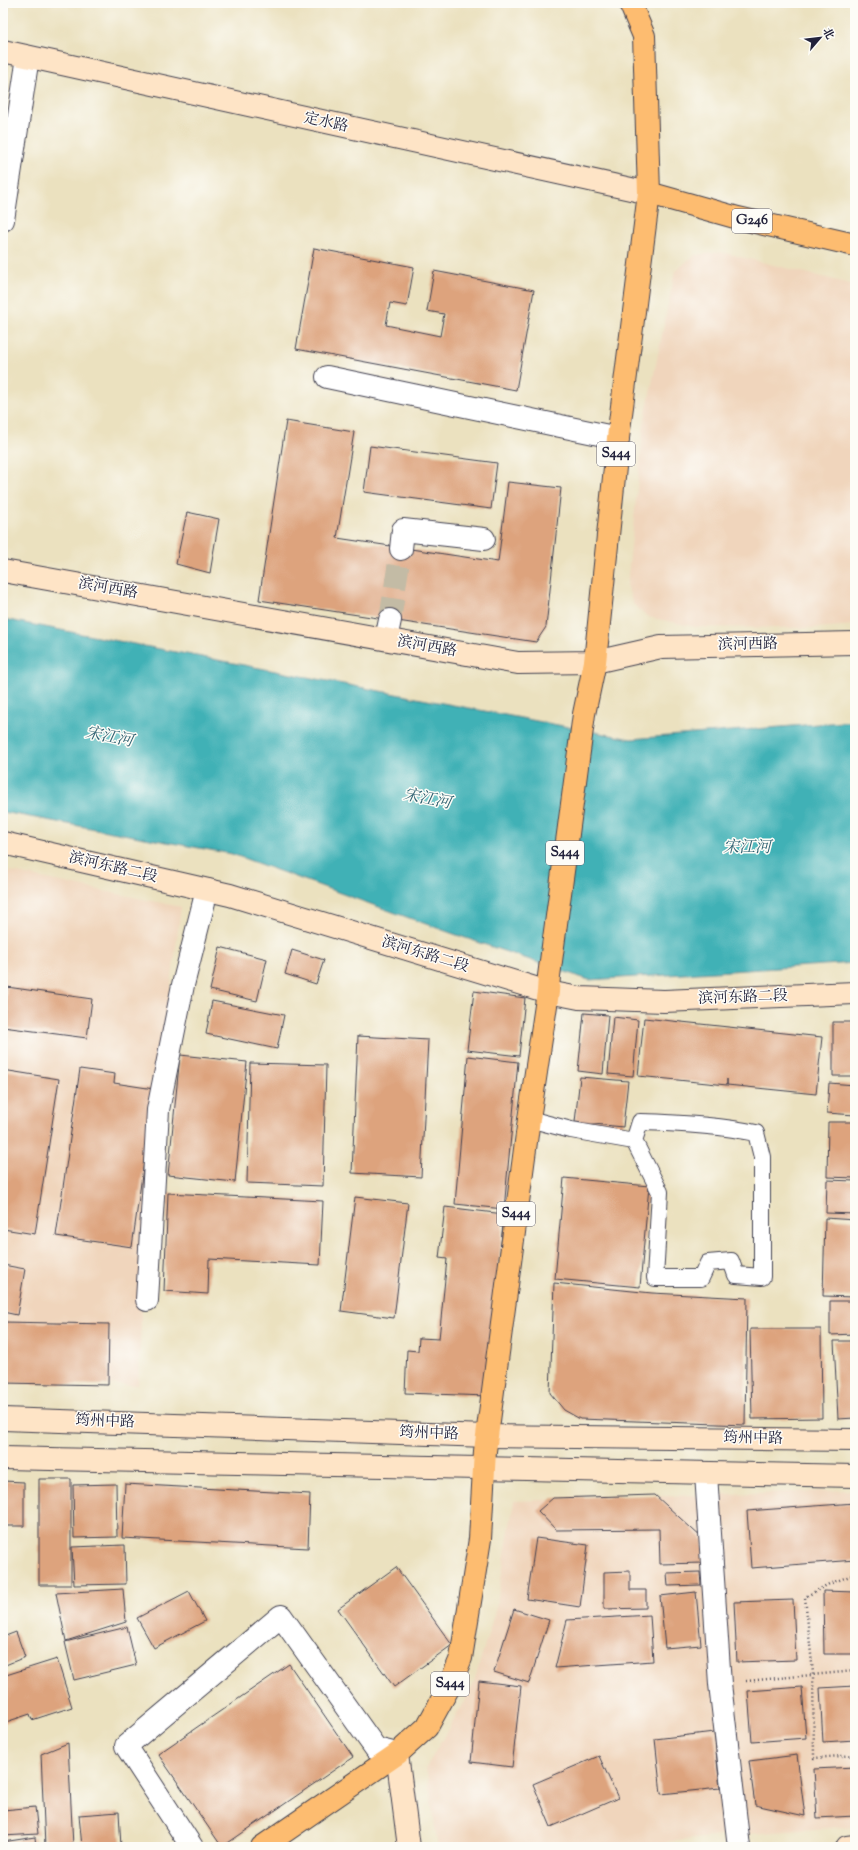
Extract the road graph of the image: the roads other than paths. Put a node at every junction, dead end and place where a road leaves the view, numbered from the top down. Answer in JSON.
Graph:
{"nodes":[{"id":1,"x":630,"y":3,"type":"edge"},
{"id":2,"x":3,"y":51,"type":"edge"},
{"id":3,"x":28,"y":57,"type":"junction"},
{"id":4,"x":649,"y":193,"type":"junction"},
{"id":5,"x":3,"y":220,"type":"edge"},
{"id":6,"x":855,"y":245,"type":"edge"},
{"id":7,"x":327,"y":377,"type":"dead end"},
{"id":8,"x":618,"y":438,"type":"junction"},
{"id":9,"x":484,"y":539,"type":"dead end"},
{"id":10,"x":401,"y":549,"type":"tunnel mouth"},
{"id":11,"x":3,"y":571,"type":"edge"},
{"id":12,"x":855,"y":643,"type":"edge"},
{"id":13,"x":595,"y":662,"type":"junction"},
{"id":14,"x":3,"y":843,"type":"edge"},
{"id":15,"x":207,"y":890,"type":"junction"},
{"id":16,"x":548,"y":992,"type":"junction"},
{"id":17,"x":855,"y":993,"type":"edge"},
{"id":18,"x":529,"y":1119,"type":"junction"},
{"id":19,"x":634,"y":1142,"type":"junction"},
{"id":20,"x":147,"y":1300,"type":"dead end"},
{"id":21,"x":3,"y":1418,"type":"edge"},
{"id":22,"x":487,"y":1436,"type":"junction"},
{"id":23,"x":855,"y":1440,"type":"edge"},
{"id":24,"x":3,"y":1458,"type":"edge"},
{"id":25,"x":484,"y":1469,"type":"junction"},
{"id":26,"x":706,"y":1474,"type":"junction"},
{"id":27,"x":855,"y":1476,"type":"edge"},
{"id":28,"x":397,"y":1754,"type":"junction"},
{"id":29,"x":855,"y":1846,"type":"edge"},
{"id":30,"x":192,"y":1847,"type":"edge"},
{"id":31,"x":262,"y":1847,"type":"edge"},
{"id":32,"x":409,"y":1847,"type":"edge"},
{"id":33,"x":739,"y":1847,"type":"edge"},
{"id":34,"x":847,"y":1847,"type":"edge"}],
"edges":[{"from":1,"to":4,"type":"main road"},
{"from":2,"to":3,"type":"main road","name":"定水路"},
{"from":3,"to":4,"type":"main road","name":"定水路"},
{"from":3,"to":5,"type":"street"},
{"from":4,"to":6,"type":"main road","number":"G246"},
{"from":4,"to":8,"type":"main road","number":"S444"},
{"from":7,"to":8,"type":"street"},
{"from":8,"to":13,"type":"main road","number":"S444"},
{"from":9,"to":10,"type":"street"},
{"from":11,"to":13,"type":"main road","name":"滨河西路"},
{"from":12,"to":13,"type":"main road","name":"滨河西路"},
{"from":13,"to":16,"type":"main road","number":"S444"},
{"from":14,"to":15,"type":"main road","name":"滨河东路二段"},
{"from":15,"to":16,"type":"main road","name":"滨河东路二段"},
{"from":15,"to":20,"type":"street"},
{"from":16,"to":17,"type":"main road","name":"滨河东路二段"},
{"from":16,"to":18,"type":"main road","number":"S444"},
{"from":18,"to":19,"type":"lane"},
{"from":18,"to":22,"type":"main road","number":"S444"},
{"from":19,"to":19,"type":"lane"},
{"from":21,"to":22,"type":"main road","name":"筠州中路"},
{"from":22,"to":23,"type":"main road","name":"筠州中路"},
{"from":22,"to":25,"type":"main road","number":"S444"},
{"from":24,"to":25,"type":"main road"},
{"from":25,"to":26,"type":"main road"},
{"from":25,"to":28,"type":"main road","number":"S444"},
{"from":26,"to":27,"type":"main road"},
{"from":26,"to":33,"type":"street"},
{"from":28,"to":30,"type":"street"},
{"from":28,"to":31,"type":"main road","number":"S444"},
{"from":28,"to":32,"type":"main road"},
{"from":29,"to":34,"type":"main road"}]}
